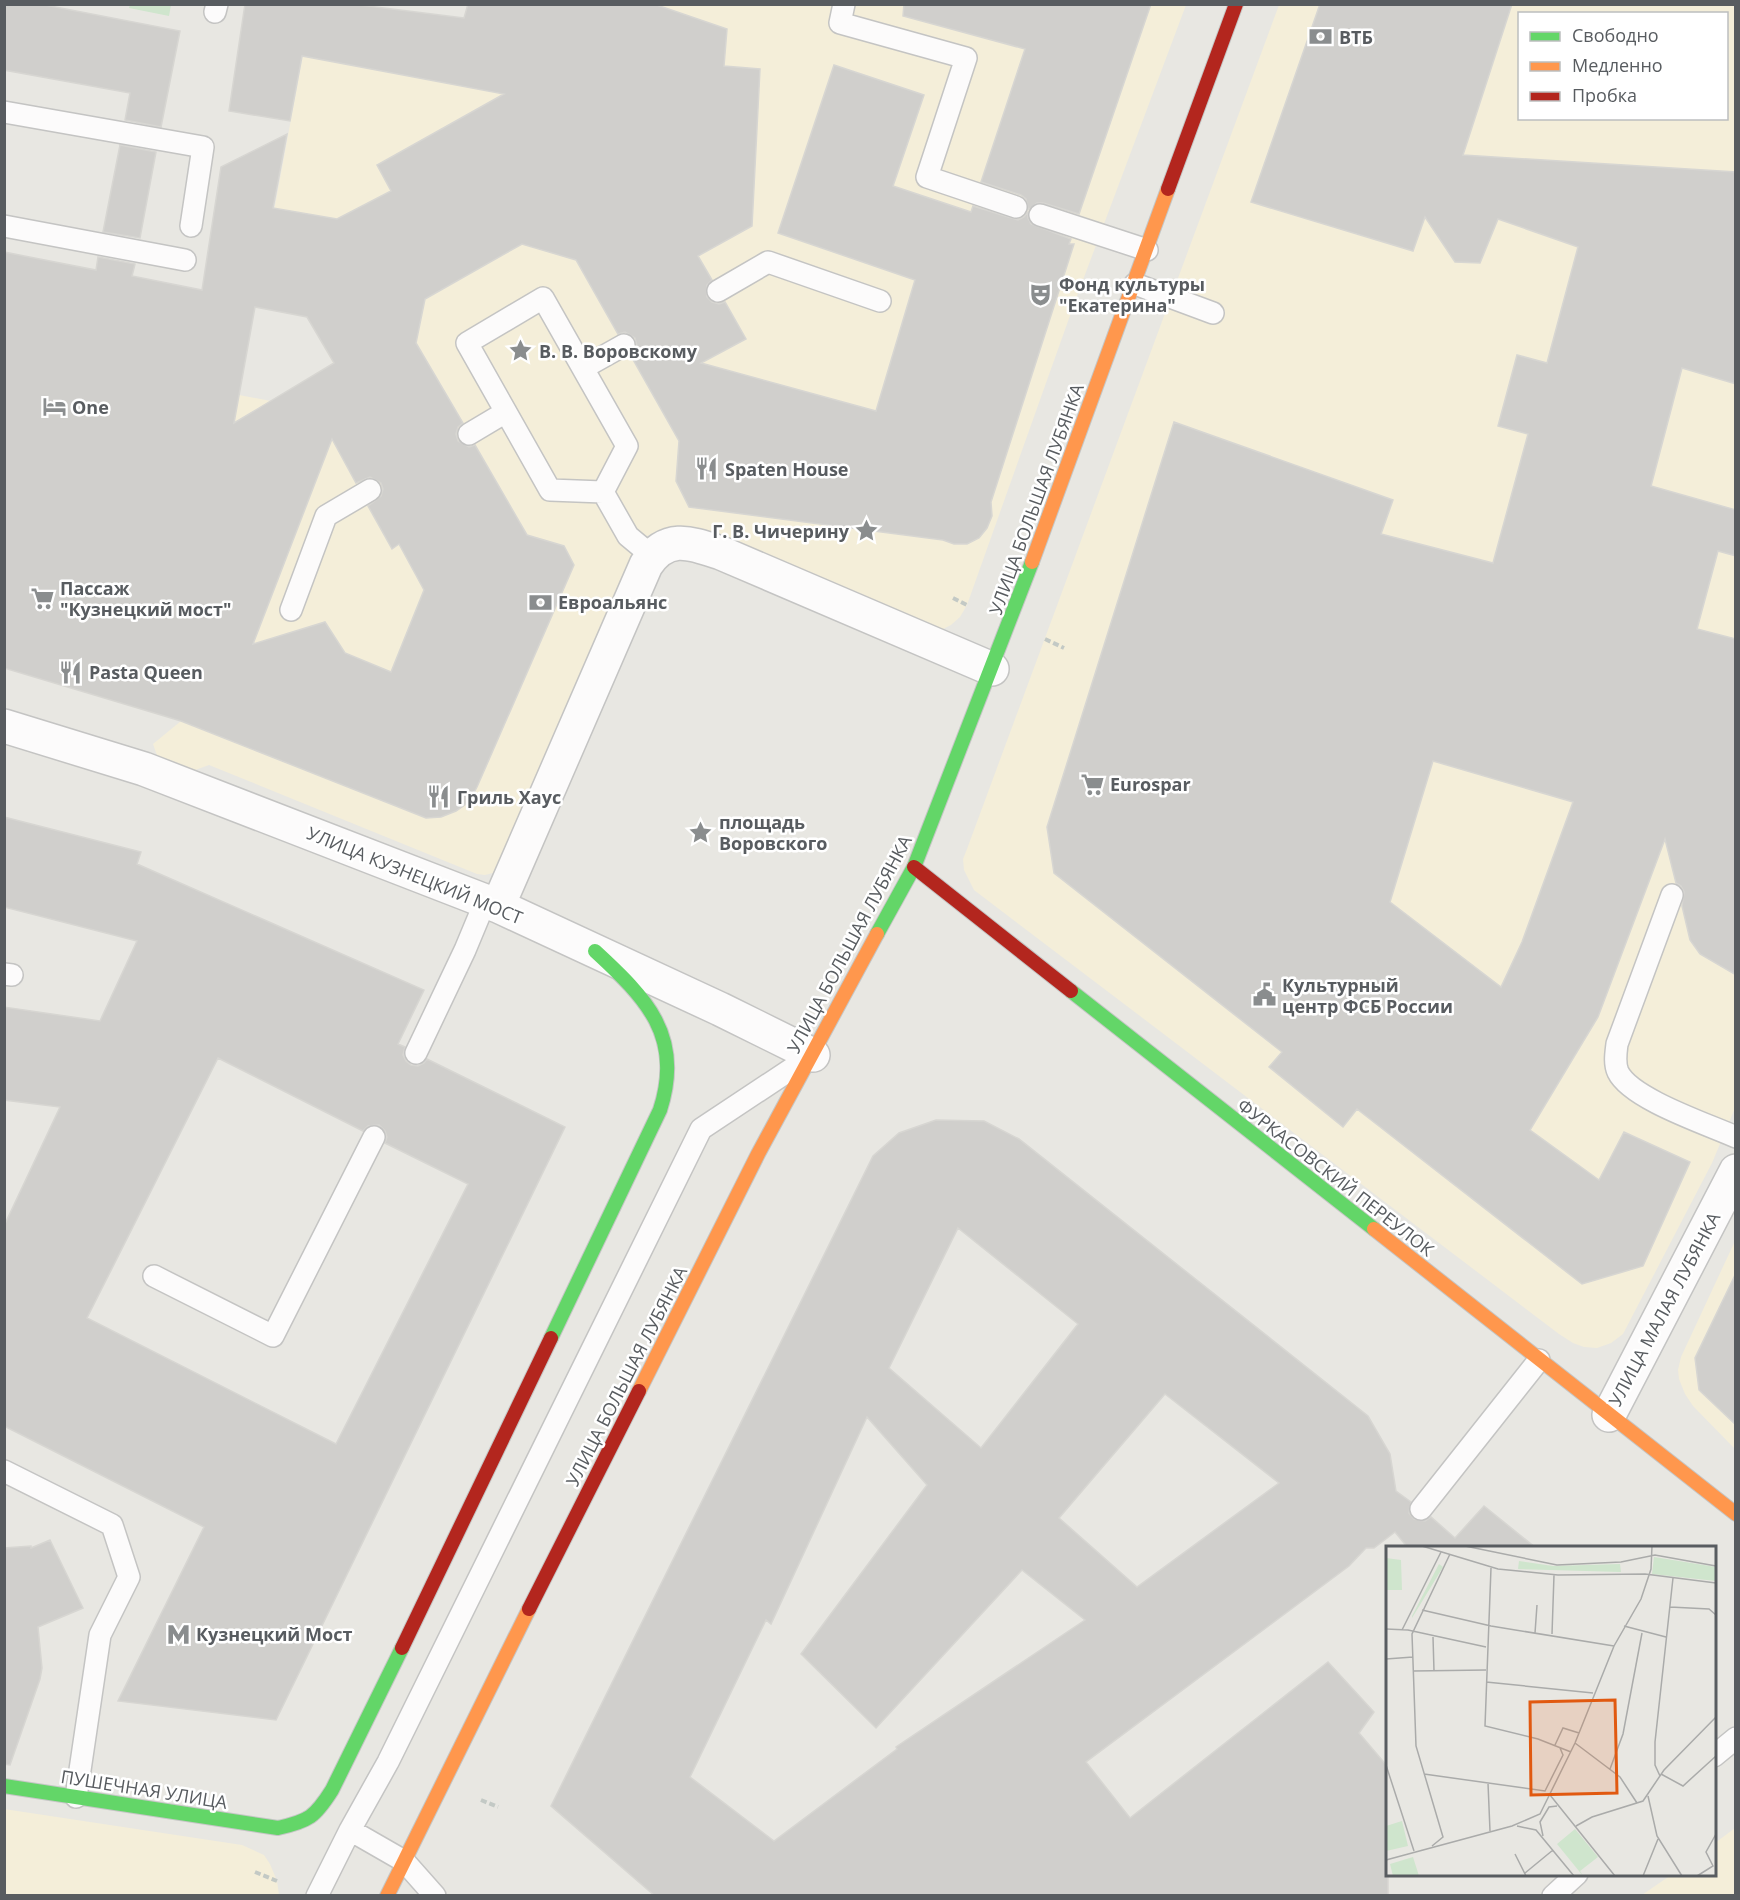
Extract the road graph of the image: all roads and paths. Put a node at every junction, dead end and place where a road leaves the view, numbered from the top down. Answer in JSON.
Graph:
{"nodes":[{"id":1,"x":844,"y":4,"type":"edge"},
{"id":2,"x":1236,"y":4,"type":"edge"},
{"id":3,"x":4,"y":112,"type":"edge"},
{"id":4,"x":1016,"y":207,"type":"dead end"},
{"id":5,"x":1040,"y":215,"type":"dead end"},
{"id":6,"x":4,"y":226,"type":"edge"},
{"id":7,"x":191,"y":226,"type":"dead end"},
{"id":8,"x":1147,"y":249,"type":"junction"},
{"id":9,"x":185,"y":261,"type":"dead end"},
{"id":10,"x":1135,"y":284,"type":"junction"},
{"id":11,"x":718,"y":291,"type":"dead end"},
{"id":12,"x":880,"y":301,"type":"dead end"},
{"id":13,"x":1212,"y":313,"type":"dead end"},
{"id":14,"x":624,"y":345,"type":"dead end"},
{"id":15,"x":583,"y":368,"type":"junction"},
{"id":16,"x":506,"y":412,"type":"junction"},
{"id":17,"x":469,"y":434,"type":"dead end"},
{"id":18,"x":370,"y":490,"type":"dead end"},
{"id":19,"x":603,"y":492,"type":"junction"},
{"id":20,"x":652,"y":556,"type":"junction"},
{"id":21,"x":953,"y":598,"type":"dead end"},
{"id":22,"x":967,"y":604,"type":"dead end"},
{"id":23,"x":291,"y":610,"type":"dead end"},
{"id":24,"x":1044,"y":639,"type":"dead end"},
{"id":25,"x":1064,"y":648,"type":"dead end"},
{"id":26,"x":992,"y":669,"type":"junction"},
{"id":27,"x":4,"y":726,"type":"edge"},
{"id":28,"x":914,"y":867,"type":"junction"},
{"id":29,"x":1672,"y":895,"type":"dead end"},
{"id":30,"x":492,"y":904,"type":"junction"},
{"id":31,"x":595,"y":951,"type":"junction"},
{"id":32,"x":416,"y":1053,"type":"dead end"},
{"id":33,"x":813,"y":1055,"type":"junction"},
{"id":34,"x":374,"y":1137,"type":"dead end"},
{"id":35,"x":1736,"y":1137,"type":"edge"},
{"id":36,"x":1736,"y":1171,"type":"edge"},
{"id":37,"x":154,"y":1276,"type":"dead end"},
{"id":38,"x":1539,"y":1360,"type":"junction"},
{"id":39,"x":1609,"y":1415,"type":"junction"},
{"id":40,"x":4,"y":1471,"type":"edge"},
{"id":41,"x":1421,"y":1509,"type":"dead end"},
{"id":42,"x":1736,"y":1514,"type":"edge"},
{"id":43,"x":1736,"y":1738,"type":"edge"},
{"id":44,"x":1716,"y":1754,"type":"edge"},
{"id":45,"x":4,"y":1786,"type":"edge"},
{"id":46,"x":76,"y":1797,"type":"junction"},
{"id":47,"x":481,"y":1800,"type":"dead end"},
{"id":48,"x":498,"y":1808,"type":"dead end"},
{"id":49,"x":350,"y":1830,"type":"junction"},
{"id":50,"x":404,"y":1862,"type":"junction"},
{"id":51,"x":255,"y":1872,"type":"dead end"},
{"id":52,"x":1576,"y":1876,"type":"edge"},
{"id":53,"x":278,"y":1881,"type":"dead end"},
{"id":54,"x":317,"y":1896,"type":"edge"},
{"id":55,"x":387,"y":1896,"type":"edge"},
{"id":56,"x":435,"y":1896,"type":"edge"},
{"id":57,"x":1553,"y":1896,"type":"edge"}],
"edges":[{"from":1,"to":4,"type":"lane"},
{"from":2,"to":8,"type":"street","name":"УЛИЦА БОЛЬШАЯ ЛУБЯНКА"},
{"from":3,"to":7,"type":"lane"},
{"from":5,"to":8,"type":"lane"},
{"from":6,"to":9,"type":"lane"},
{"from":8,"to":10,"type":"street","name":"УЛИЦА БОЛЬШАЯ ЛУБЯНКА"},
{"from":10,"to":13,"type":"lane"},
{"from":10,"to":26,"type":"street","name":"УЛИЦА БОЛЬШАЯ ЛУБЯНКА"},
{"from":11,"to":12,"type":"lane"},
{"from":14,"to":15,"type":"lane"},
{"from":15,"to":16,"type":"lane"},
{"from":15,"to":19,"type":"lane"},
{"from":16,"to":17,"type":"lane"},
{"from":16,"to":19,"type":"lane"},
{"from":18,"to":23,"type":"lane"},
{"from":19,"to":20,"type":"lane"},
{"from":20,"to":26,"type":"street"},
{"from":20,"to":30,"type":"street"},
{"from":21,"to":22,"type":"path"},
{"from":24,"to":25,"type":"path"},
{"from":26,"to":28,"type":"street","name":"УЛИЦА БОЛЬШАЯ ЛУБЯНКА"},
{"from":27,"to":30,"type":"street","name":"УЛИЦА КУЗНЕЦКИЙ МОСТ"},
{"from":28,"to":33,"type":"street","name":"УЛИЦА БОЛЬШАЯ ЛУБЯНКА"},
{"from":28,"to":38,"type":"street","name":"ФУРКАСОВСКИЙ ПЕРЕУЛОК"},
{"from":29,"to":35,"type":"lane"},
{"from":30,"to":31,"type":"street","name":"УЛИЦА КУЗНЕЦКИЙ МОСТ"},
{"from":30,"to":32,"type":"lane"},
{"from":31,"to":33,"type":"street","name":"УЛИЦА КУЗНЕЦКИЙ МОСТ"},
{"from":31,"to":46,"type":"street","name":"ПУШЕЧНАЯ УЛИЦА"},
{"from":33,"to":49,"type":"lane"},
{"from":33,"to":50,"type":"street","name":"УЛИЦА БОЛЬШАЯ ЛУБЯНКА"},
{"from":34,"to":37,"type":"lane"},
{"from":36,"to":39,"type":"street","name":"УЛИЦА МАЛАЯ ЛУБЯНКА"},
{"from":38,"to":39,"type":"street","name":"ФУРКАСОВСКИЙ ПЕРЕУЛОК"},
{"from":38,"to":41,"type":"lane"},
{"from":39,"to":42,"type":"street","name":"ФУРКАСОВСКИЙ ПЕРЕУЛОК"},
{"from":40,"to":46,"type":"lane"},
{"from":43,"to":44,"type":"lane"},
{"from":45,"to":46,"type":"street","name":"ПУШЕЧНАЯ УЛИЦА"},
{"from":47,"to":48,"type":"path"},
{"from":49,"to":50,"type":"lane"},
{"from":49,"to":54,"type":"lane"},
{"from":50,"to":55,"type":"street","name":"УЛИЦА БОЛЬШАЯ ЛУБЯНКА"},
{"from":50,"to":56,"type":"lane"},
{"from":51,"to":53,"type":"path"},
{"from":52,"to":57,"type":"lane"}]}
